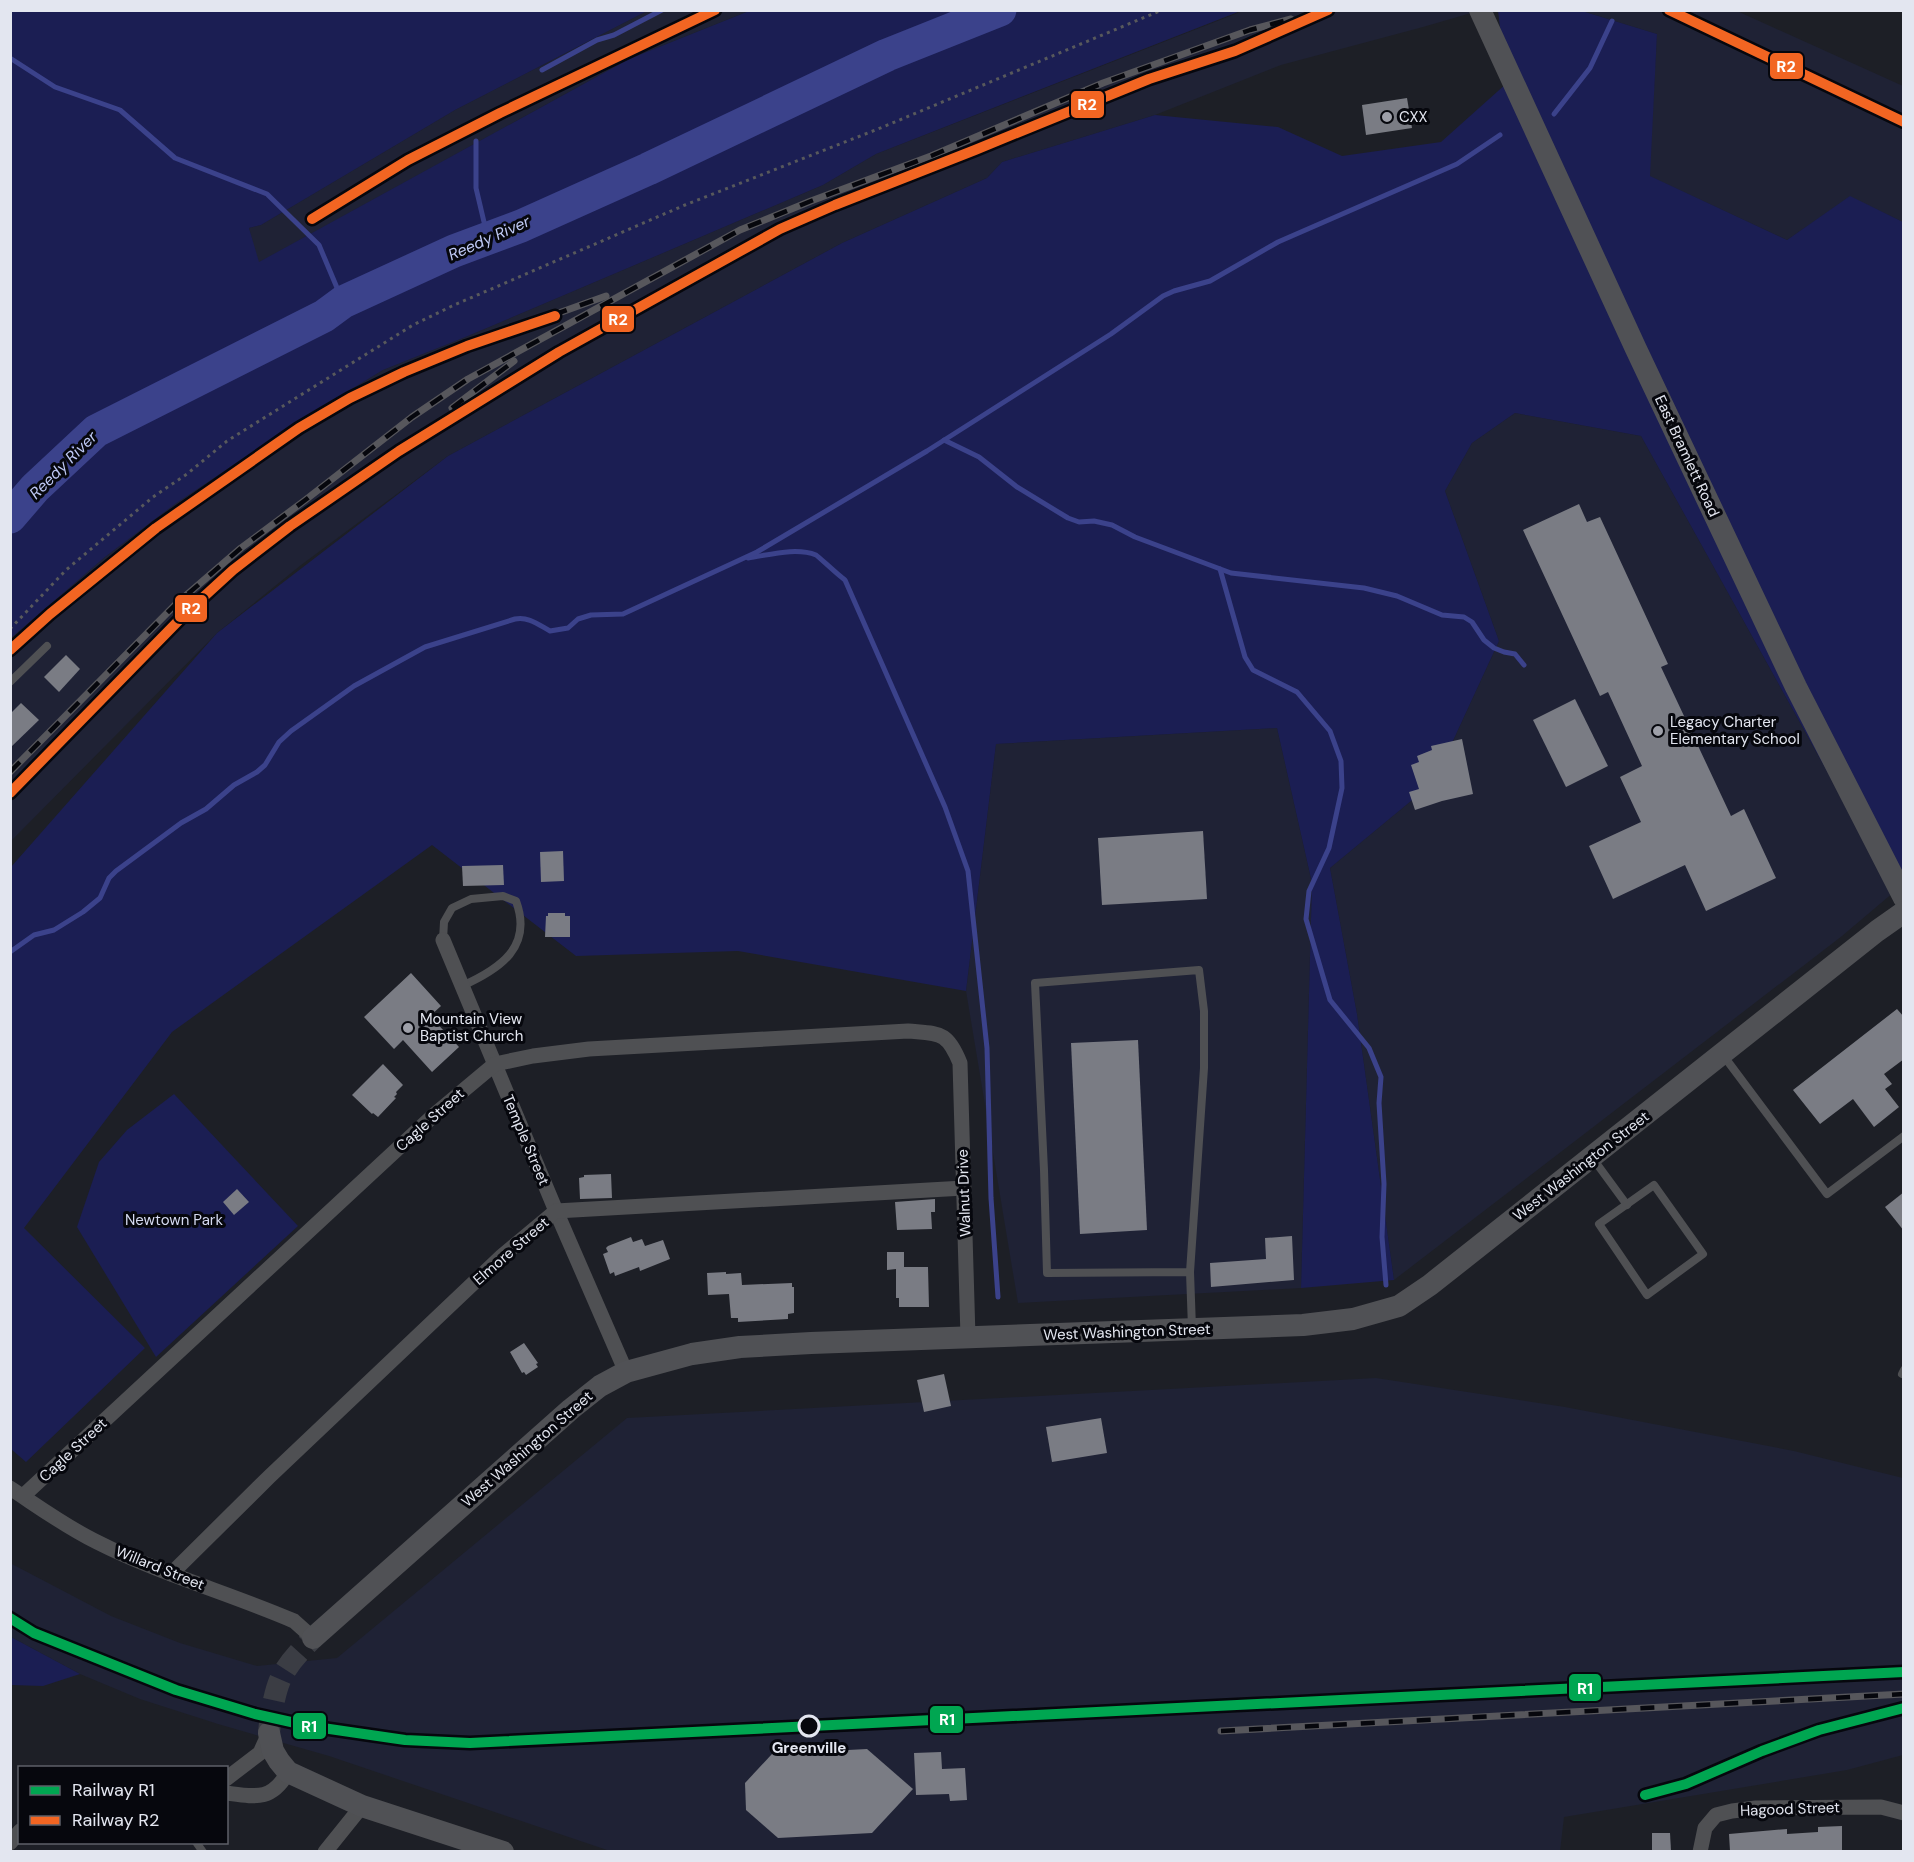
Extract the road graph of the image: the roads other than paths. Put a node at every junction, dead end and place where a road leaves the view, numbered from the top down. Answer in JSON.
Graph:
{"nodes":[{"id":1,"x":1480,"y":10,"type":"edge"},
{"id":2,"x":47,"y":646,"type":"dead end"},
{"id":3,"x":10,"y":682,"type":"edge"},
{"id":4,"x":1904,"y":898,"type":"edge"},
{"id":5,"x":1904,"y":912,"type":"edge"},
{"id":6,"x":443,"y":940,"type":"joint"},
{"id":7,"x":462,"y":986,"type":"junction"},
{"id":8,"x":955,"y":1050,"type":"joint"},
{"id":9,"x":1722,"y":1054,"type":"junction"},
{"id":10,"x":495,"y":1064,"type":"junction"},
{"id":11,"x":1904,"y":1136,"type":"edge"},
{"id":12,"x":1591,"y":1156,"type":"junction"},
{"id":13,"x":964,"y":1188,"type":"junction"},
{"id":14,"x":1627,"y":1205,"type":"junction"},
{"id":15,"x":556,"y":1211,"type":"junction"},
{"id":16,"x":1190,"y":1272,"type":"junction"},
{"id":17,"x":1192,"y":1330,"type":"junction"},
{"id":18,"x":968,"y":1337,"type":"junction"},
{"id":19,"x":626,"y":1372,"type":"junction"},
{"id":20,"x":16,"y":1492,"type":"edge"},
{"id":21,"x":171,"y":1574,"type":"junction"},
{"id":22,"x":313,"y":1638,"type":"joint"},
{"id":23,"x":269,"y":1733,"type":"joint"},
{"id":24,"x":288,"y":1772,"type":"junction"},
{"id":25,"x":228,"y":1777,"type":"edge"},
{"id":26,"x":228,"y":1793,"type":"edge"},
{"id":27,"x":362,"y":1806,"type":"junction"},
{"id":28,"x":1904,"y":1813,"type":"edge"},
{"id":29,"x":325,"y":1851,"type":"edge"},
{"id":30,"x":503,"y":1851,"type":"edge"},
{"id":31,"x":1700,"y":1851,"type":"edge"}],
"edges":[{"from":1,"to":4,"type":"street","name":"East Bramlett Road"},
{"from":2,"to":3,"type":"lane"},
{"from":5,"to":9,"type":"street","name":"West Washington Street"},
{"from":6,"to":7,"type":"street","name":"Temple Street"},
{"from":6,"to":7,"type":"lane"},
{"from":7,"to":10,"type":"street","name":"Temple Street"},
{"from":8,"to":10,"type":"street","name":"Cagle Street"},
{"from":8,"to":13,"type":"street","name":"Walnut Drive"},
{"from":9,"to":11,"type":"lane"},
{"from":9,"to":12,"type":"street","name":"West Washington Street"},
{"from":10,"to":15,"type":"street","name":"Temple Street"},
{"from":10,"to":20,"type":"street","name":"Cagle Street"},
{"from":12,"to":14,"type":"lane"},
{"from":12,"to":17,"type":"street","name":"West Washington Street"},
{"from":13,"to":15,"type":"street","name":"Elmore Street"},
{"from":13,"to":18,"type":"street","name":"Walnut Drive"},
{"from":14,"to":14,"type":"lane"},
{"from":15,"to":19,"type":"street","name":"Temple Street"},
{"from":15,"to":21,"type":"street","name":"Elmore Street"},
{"from":16,"to":16,"type":"lane"},
{"from":16,"to":17,"type":"lane"},
{"from":17,"to":18,"type":"street","name":"West Washington Street"},
{"from":18,"to":19,"type":"street","name":"West Washington Street"},
{"from":19,"to":22,"type":"street","name":"West Washington Street"},
{"from":20,"to":21,"type":"street","name":"Willard Street"},
{"from":21,"to":22,"type":"street","name":"Willard Street"},
{"from":23,"to":24,"type":"street"},
{"from":23,"to":25,"type":"street"},
{"from":24,"to":26,"type":"street"},
{"from":24,"to":27,"type":"street"},
{"from":27,"to":29,"type":"street"},
{"from":27,"to":30,"type":"street"},
{"from":28,"to":31,"type":"street","name":"Hagood Street"}]}
